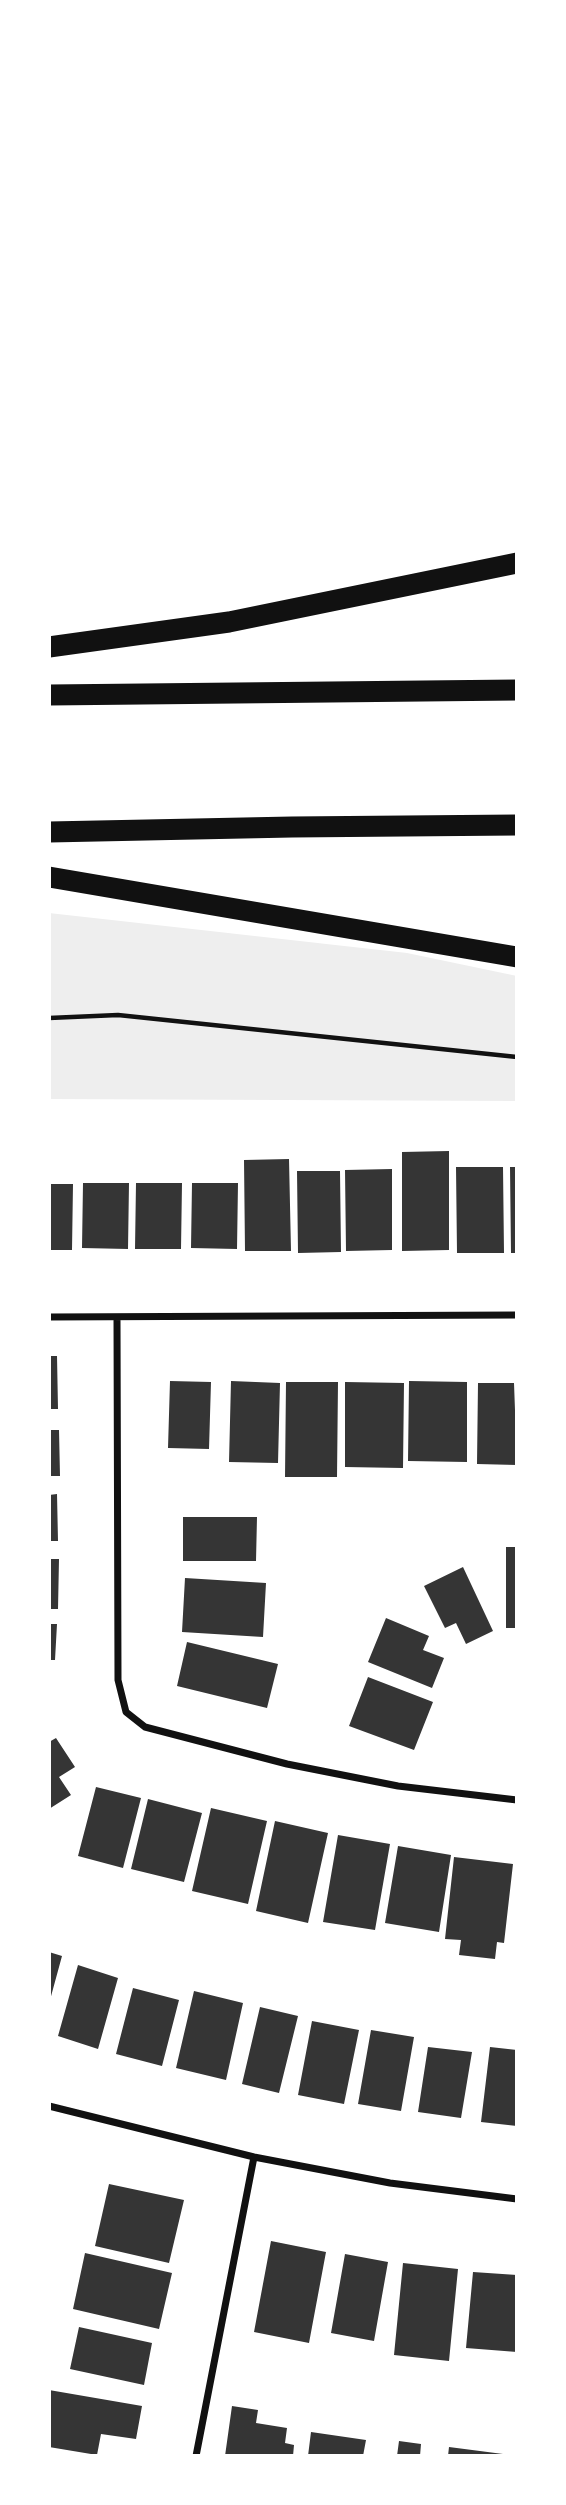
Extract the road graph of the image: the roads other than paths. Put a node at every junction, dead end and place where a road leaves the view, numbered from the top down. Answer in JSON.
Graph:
{"nodes":[{"id":1,"x":517,"y":563,"type":"edge"},
{"id":2,"x":49,"y":647,"type":"edge"},
{"id":3,"x":517,"y":690,"type":"edge"},
{"id":4,"x":49,"y":695,"type":"edge"},
{"id":5,"x":517,"y":825,"type":"edge"},
{"id":6,"x":49,"y":832,"type":"edge"},
{"id":7,"x":49,"y":877,"type":"edge"},
{"id":8,"x":517,"y":957,"type":"edge"},
{"id":9,"x":517,"y":1315,"type":"edge"},
{"id":10,"x":49,"y":1317,"type":"edge"},
{"id":11,"x":117,"y":1318,"type":"junction"},
{"id":12,"x":517,"y":1800,"type":"edge"},
{"id":13,"x":49,"y":2106,"type":"edge"},
{"id":14,"x":254,"y":2157,"type":"junction"},
{"id":15,"x":517,"y":2199,"type":"edge"},
{"id":16,"x":196,"y":2456,"type":"edge"}],
"edges":[{"from":1,"to":2,"type":"highway"},
{"from":3,"to":4,"type":"highway"},
{"from":5,"to":6,"type":"highway"},
{"from":7,"to":8,"type":"highway"},
{"from":9,"to":11,"type":"street"},
{"from":10,"to":11,"type":"street"},
{"from":11,"to":12,"type":"street"},
{"from":13,"to":14,"type":"street"},
{"from":14,"to":15,"type":"street"},
{"from":14,"to":16,"type":"street"}]}
